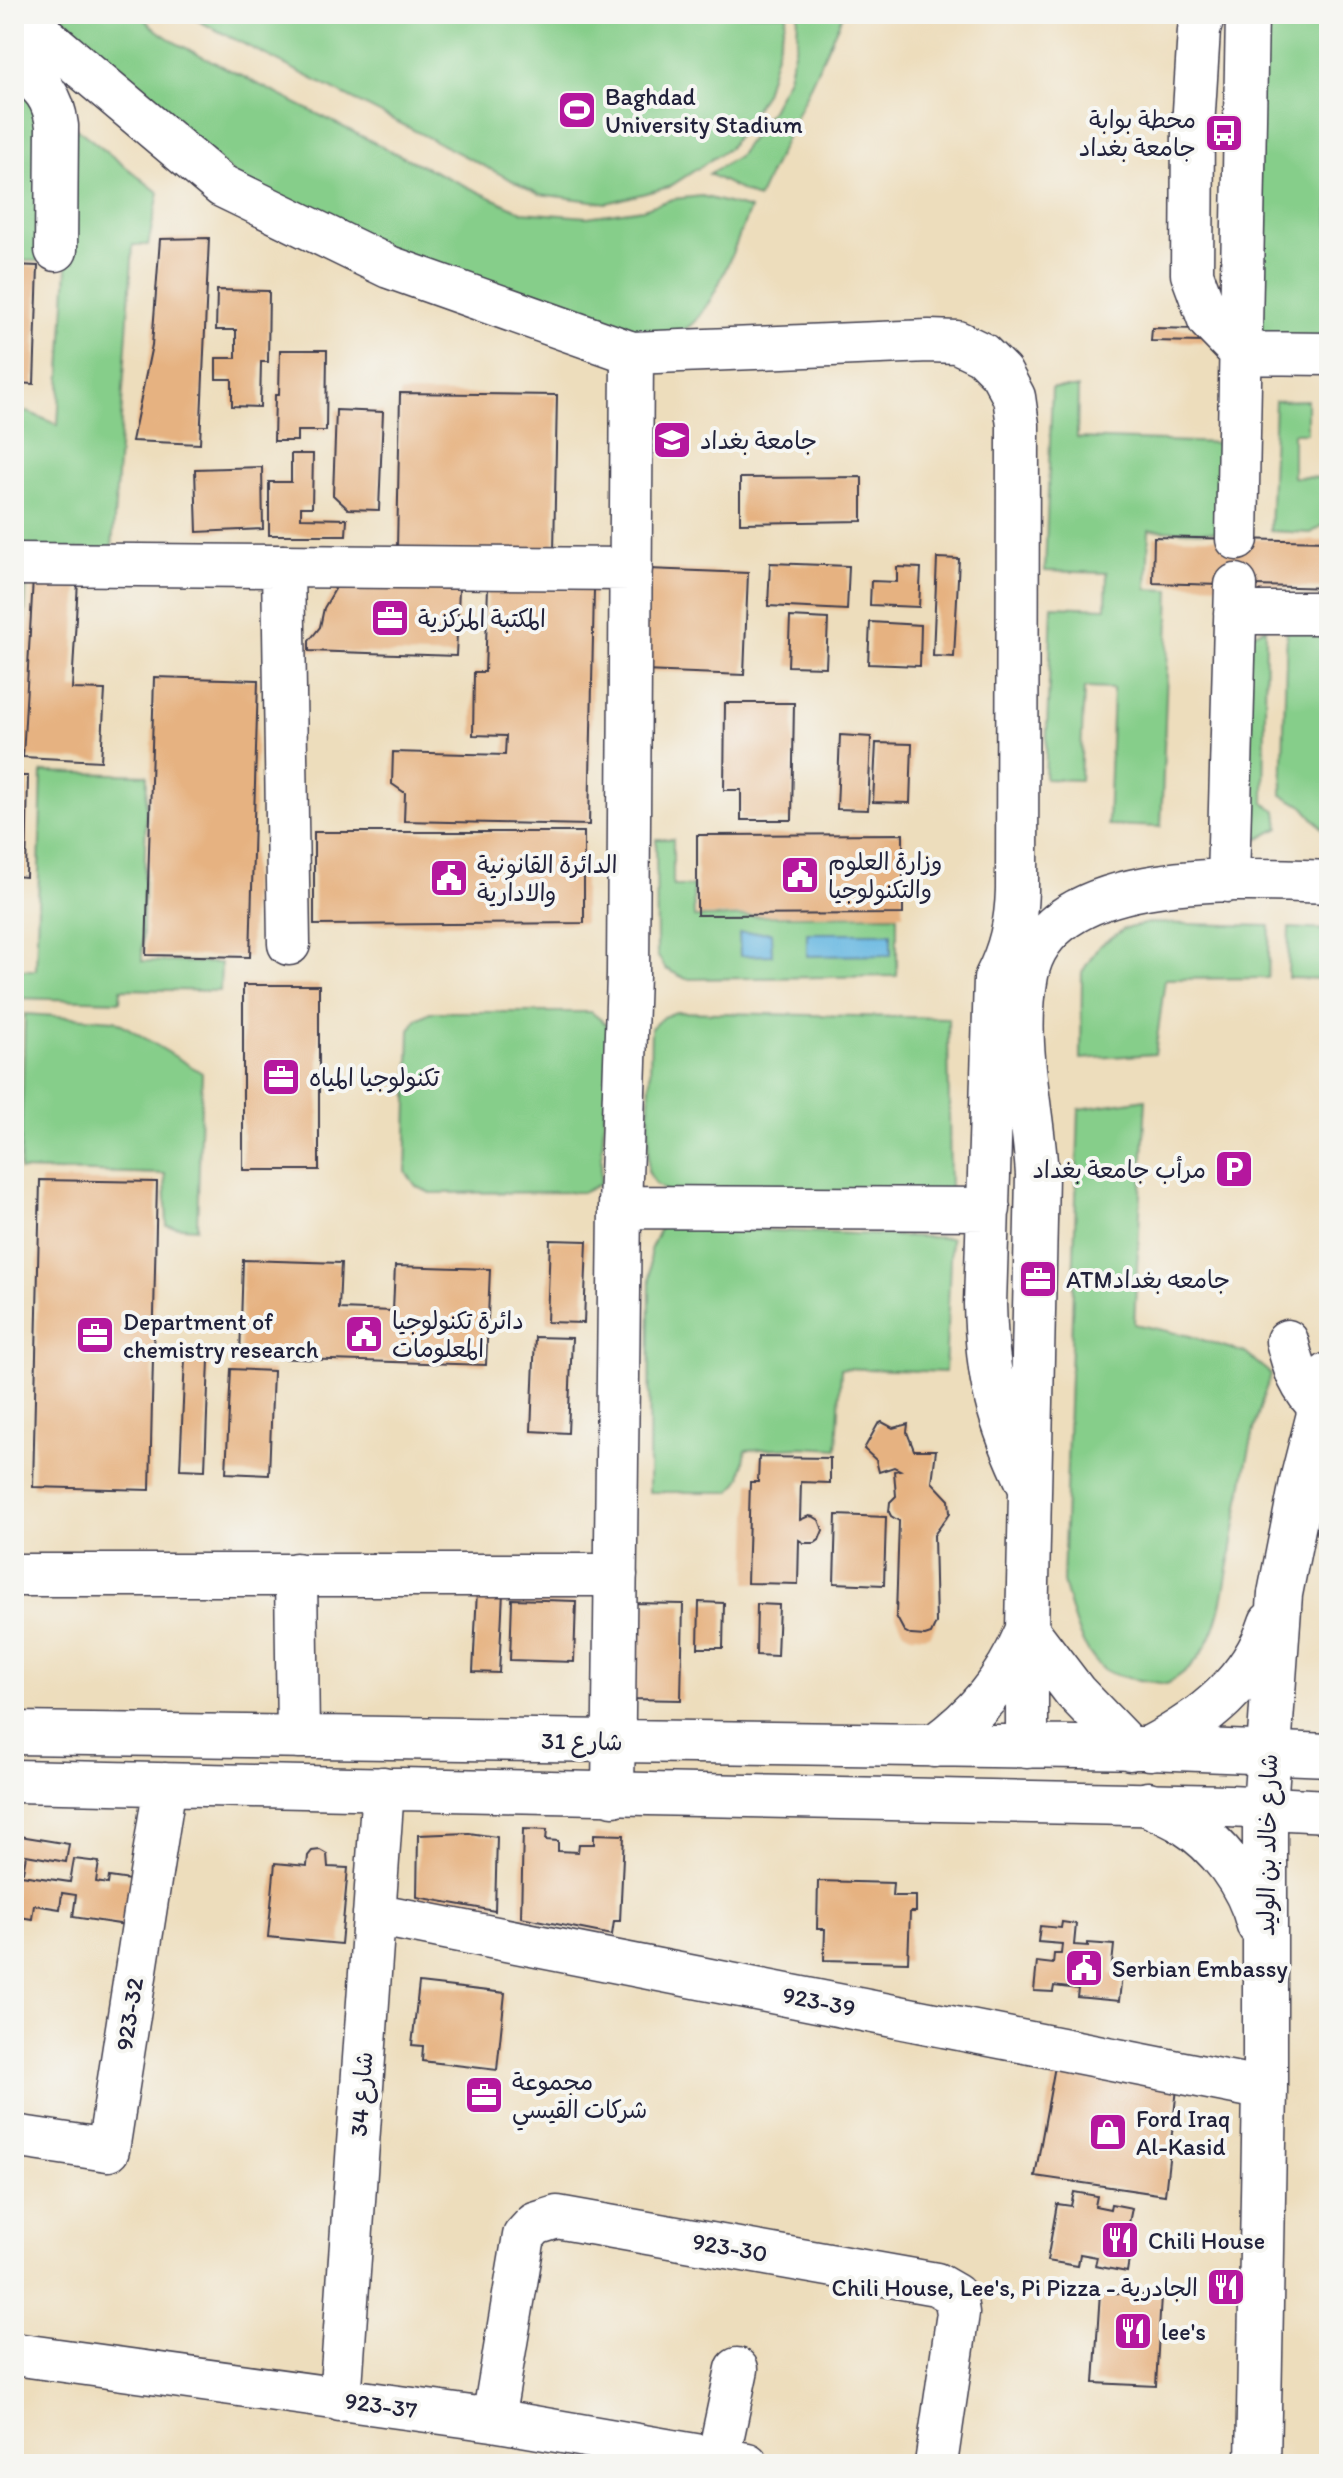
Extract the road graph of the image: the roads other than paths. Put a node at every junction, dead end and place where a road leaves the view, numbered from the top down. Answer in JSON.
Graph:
{"nodes":[{"id":1,"x":18,"y":14,"type":"edge"},
{"id":2,"x":1204,"y":14,"type":"edge"},
{"id":3,"x":1247,"y":14,"type":"edge"},
{"id":4,"x":14,"y":64,"type":"edge"},
{"id":5,"x":56,"y":250,"type":"dead end"},
{"id":6,"x":632,"y":353,"type":"junction"},
{"id":7,"x":1241,"y":353,"type":"junction"},
{"id":8,"x":1329,"y":354,"type":"edge"},
{"id":9,"x":1237,"y":539,"type":"dead end"},
{"id":10,"x":14,"y":564,"type":"edge"},
{"id":11,"x":283,"y":566,"type":"junction"},
{"id":12,"x":631,"y":569,"type":"junction"},
{"id":13,"x":1329,"y":613,"type":"edge"},
{"id":14,"x":1228,"y":881,"type":"junction"},
{"id":15,"x":1329,"y":882,"type":"edge"},
{"id":16,"x":1042,"y":939,"type":"junction"},
{"id":17,"x":289,"y":944,"type":"dead end"},
{"id":18,"x":1005,"y":960,"type":"junction"},
{"id":19,"x":1024,"y":1077,"type":"junction"},
{"id":20,"x":990,"y":1122,"type":"junction"},
{"id":21,"x":620,"y":1207,"type":"junction"},
{"id":22,"x":989,"y":1209,"type":"junction"},
{"id":23,"x":1287,"y":1341,"type":"dead end"},
{"id":24,"x":1325,"y":1392,"type":"edge"},
{"id":25,"x":1030,"y":1488,"type":"junction"},
{"id":26,"x":296,"y":1574,"type":"junction"},
{"id":27,"x":14,"y":1575,"type":"edge"},
{"id":28,"x":616,"y":1575,"type":"junction"},
{"id":29,"x":1280,"y":1594,"type":"junction"},
{"id":30,"x":1027,"y":1629,"type":"junction"},
{"id":31,"x":14,"y":1733,"type":"edge"},
{"id":32,"x":298,"y":1737,"type":"junction"},
{"id":33,"x":613,"y":1741,"type":"junction"},
{"id":34,"x":934,"y":1746,"type":"junction"},
{"id":35,"x":1027,"y":1747,"type":"junction"},
{"id":36,"x":1140,"y":1749,"type":"junction"},
{"id":37,"x":1269,"y":1751,"type":"junction"},
{"id":38,"x":1329,"y":1755,"type":"edge"},
{"id":39,"x":14,"y":1781,"type":"edge"},
{"id":40,"x":165,"y":1784,"type":"junction"},
{"id":41,"x":383,"y":1788,"type":"junction"},
{"id":42,"x":613,"y":1795,"type":"junction"},
{"id":43,"x":1148,"y":1804,"type":"junction"},
{"id":44,"x":1265,"y":1807,"type":"junction"},
{"id":45,"x":1329,"y":1811,"type":"edge"},
{"id":46,"x":374,"y":1914,"type":"junction"},
{"id":47,"x":1265,"y":1946,"type":"junction"},
{"id":48,"x":1265,"y":2089,"type":"junction"},
{"id":49,"x":14,"y":2136,"type":"edge"},
{"id":50,"x":14,"y":2354,"type":"edge"},
{"id":51,"x":737,"y":2369,"type":"dead end"},
{"id":52,"x":340,"y":2400,"type":"junction"},
{"id":53,"x":493,"y":2420,"type":"junction"},
{"id":54,"x":732,"y":2462,"type":"edge"},
{"id":55,"x":936,"y":2464,"type":"edge"},
{"id":56,"x":1258,"y":2464,"type":"edge"}],
"edges":[{"from":1,"to":6,"type":"street"},
{"from":2,"to":7,"type":"street"},
{"from":3,"to":7,"type":"street"},
{"from":4,"to":5,"type":"street"},
{"from":6,"to":12,"type":"street"},
{"from":6,"to":18,"type":"street"},
{"from":7,"to":8,"type":"street"},
{"from":7,"to":9,"type":"street"},
{"from":10,"to":11,"type":"street"},
{"from":11,"to":12,"type":"street"},
{"from":11,"to":17,"type":"street"},
{"from":12,"to":21,"type":"street"},
{"from":13,"to":14,"type":"street"},
{"from":14,"to":15,"type":"street"},
{"from":14,"to":16,"type":"street"},
{"from":16,"to":18,"type":"street"},
{"from":16,"to":19,"type":"street"},
{"from":18,"to":20,"type":"street"},
{"from":19,"to":20,"type":"street"},
{"from":19,"to":25,"type":"street"},
{"from":20,"to":22,"type":"street"},
{"from":21,"to":22,"type":"street"},
{"from":21,"to":28,"type":"street"},
{"from":22,"to":25,"type":"street"},
{"from":23,"to":24,"type":"street"},
{"from":24,"to":29,"type":"main road","name":"شارع خالد بن الوليد"},
{"from":25,"to":30,"type":"street"},
{"from":26,"to":27,"type":"street"},
{"from":26,"to":28,"type":"street"},
{"from":26,"to":32,"type":"street"},
{"from":28,"to":33,"type":"street"},
{"from":29,"to":36,"type":"main road"},
{"from":29,"to":37,"type":"main road","name":"شارع خالد بن الوليد"},
{"from":30,"to":34,"type":"street"},
{"from":30,"to":35,"type":"street"},
{"from":30,"to":36,"type":"street"},
{"from":31,"to":32,"type":"street","name":"شارع 31"},
{"from":32,"to":33,"type":"street","name":"شارع 31"},
{"from":33,"to":34,"type":"street","name":"شارع 31"},
{"from":33,"to":42,"type":"street"},
{"from":34,"to":35,"type":"street","name":"شارع 31"},
{"from":35,"to":36,"type":"street","name":"شارع 31"},
{"from":36,"to":37,"type":"street","name":"شارع 31"},
{"from":37,"to":38,"type":"street","name":"شارع 31"},
{"from":37,"to":44,"type":"main road","name":"شارع خالد بن الوليد"},
{"from":39,"to":40,"type":"street"},
{"from":40,"to":41,"type":"street"},
{"from":40,"to":49,"type":"street","name":"923-32"},
{"from":41,"to":42,"type":"street"},
{"from":41,"to":46,"type":"street","name":"شارع 34"},
{"from":42,"to":43,"type":"street"},
{"from":43,"to":44,"type":"street"},
{"from":43,"to":47,"type":"main road"},
{"from":44,"to":45,"type":"street"},
{"from":44,"to":47,"type":"main road","name":"شارع خالد بن الوليد"},
{"from":46,"to":48,"type":"street","name":"923-39"},
{"from":46,"to":52,"type":"street","name":"شارع 34"},
{"from":47,"to":48,"type":"main road","name":"شارع خالد بن الوليد"},
{"from":48,"to":56,"type":"main road","name":"شارع خالد بن الوليد"},
{"from":50,"to":52,"type":"street","name":"923-37"},
{"from":51,"to":54,"type":"street"},
{"from":52,"to":53,"type":"street","name":"923-37"},
{"from":53,"to":54,"type":"street","name":"923-37"},
{"from":53,"to":55,"type":"street","name":"923-30"}]}
